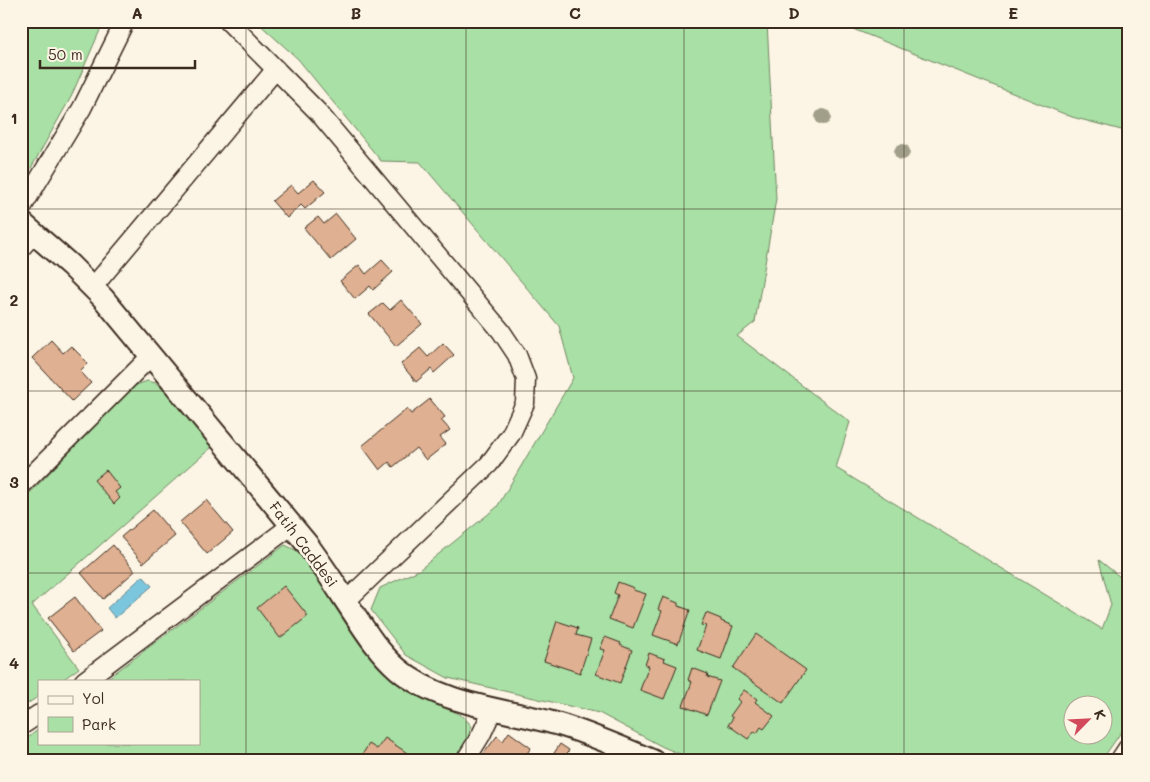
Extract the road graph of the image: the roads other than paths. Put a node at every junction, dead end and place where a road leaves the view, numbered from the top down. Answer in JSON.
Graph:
{"nodes":[{"id":1,"x":125,"y":21,"type":"edge"},
{"id":2,"x":228,"y":21,"type":"edge"},
{"id":3,"x":276,"y":69,"type":"junction"},
{"id":4,"x":21,"y":209,"type":"edge"},
{"id":5,"x":25,"y":234,"type":"edge"},
{"id":6,"x":93,"y":287,"type":"junction"},
{"id":7,"x":150,"y":357,"type":"junction"},
{"id":8,"x":21,"y":486,"type":"edge"},
{"id":9,"x":292,"y":525,"type":"junction"},
{"id":10,"x":346,"y":601,"type":"junction"},
{"id":11,"x":85,"y":680,"type":"edge"},
{"id":12,"x":492,"y":709,"type":"junction"},
{"id":13,"x":38,"y":715,"type":"edge"},
{"id":14,"x":21,"y":726,"type":"edge"},
{"id":15,"x":1129,"y":746,"type":"edge"},
{"id":16,"x":465,"y":761,"type":"edge"},
{"id":17,"x":653,"y":761,"type":"edge"},
{"id":18,"x":1119,"y":761,"type":"edge"}],
"edges":[{"from":1,"to":4,"type":"street"},
{"from":2,"to":3,"type":"street"},
{"from":3,"to":6,"type":"street"},
{"from":3,"to":10,"type":"street"},
{"from":5,"to":6,"type":"street","name":"Fatih Caddesi"},
{"from":6,"to":7,"type":"street","name":"Fatih Caddesi"},
{"from":7,"to":8,"type":"street"},
{"from":7,"to":9,"type":"street","name":"Fatih Caddesi"},
{"from":9,"to":10,"type":"street","name":"Fatih Caddesi"},
{"from":9,"to":11,"type":"street"},
{"from":10,"to":12,"type":"street","name":"Fatih Caddesi"},
{"from":12,"to":16,"type":"street"},
{"from":12,"to":17,"type":"street","name":"Fatih Caddesi"},
{"from":13,"to":14,"type":"street"},
{"from":15,"to":18,"type":"street"}]}
